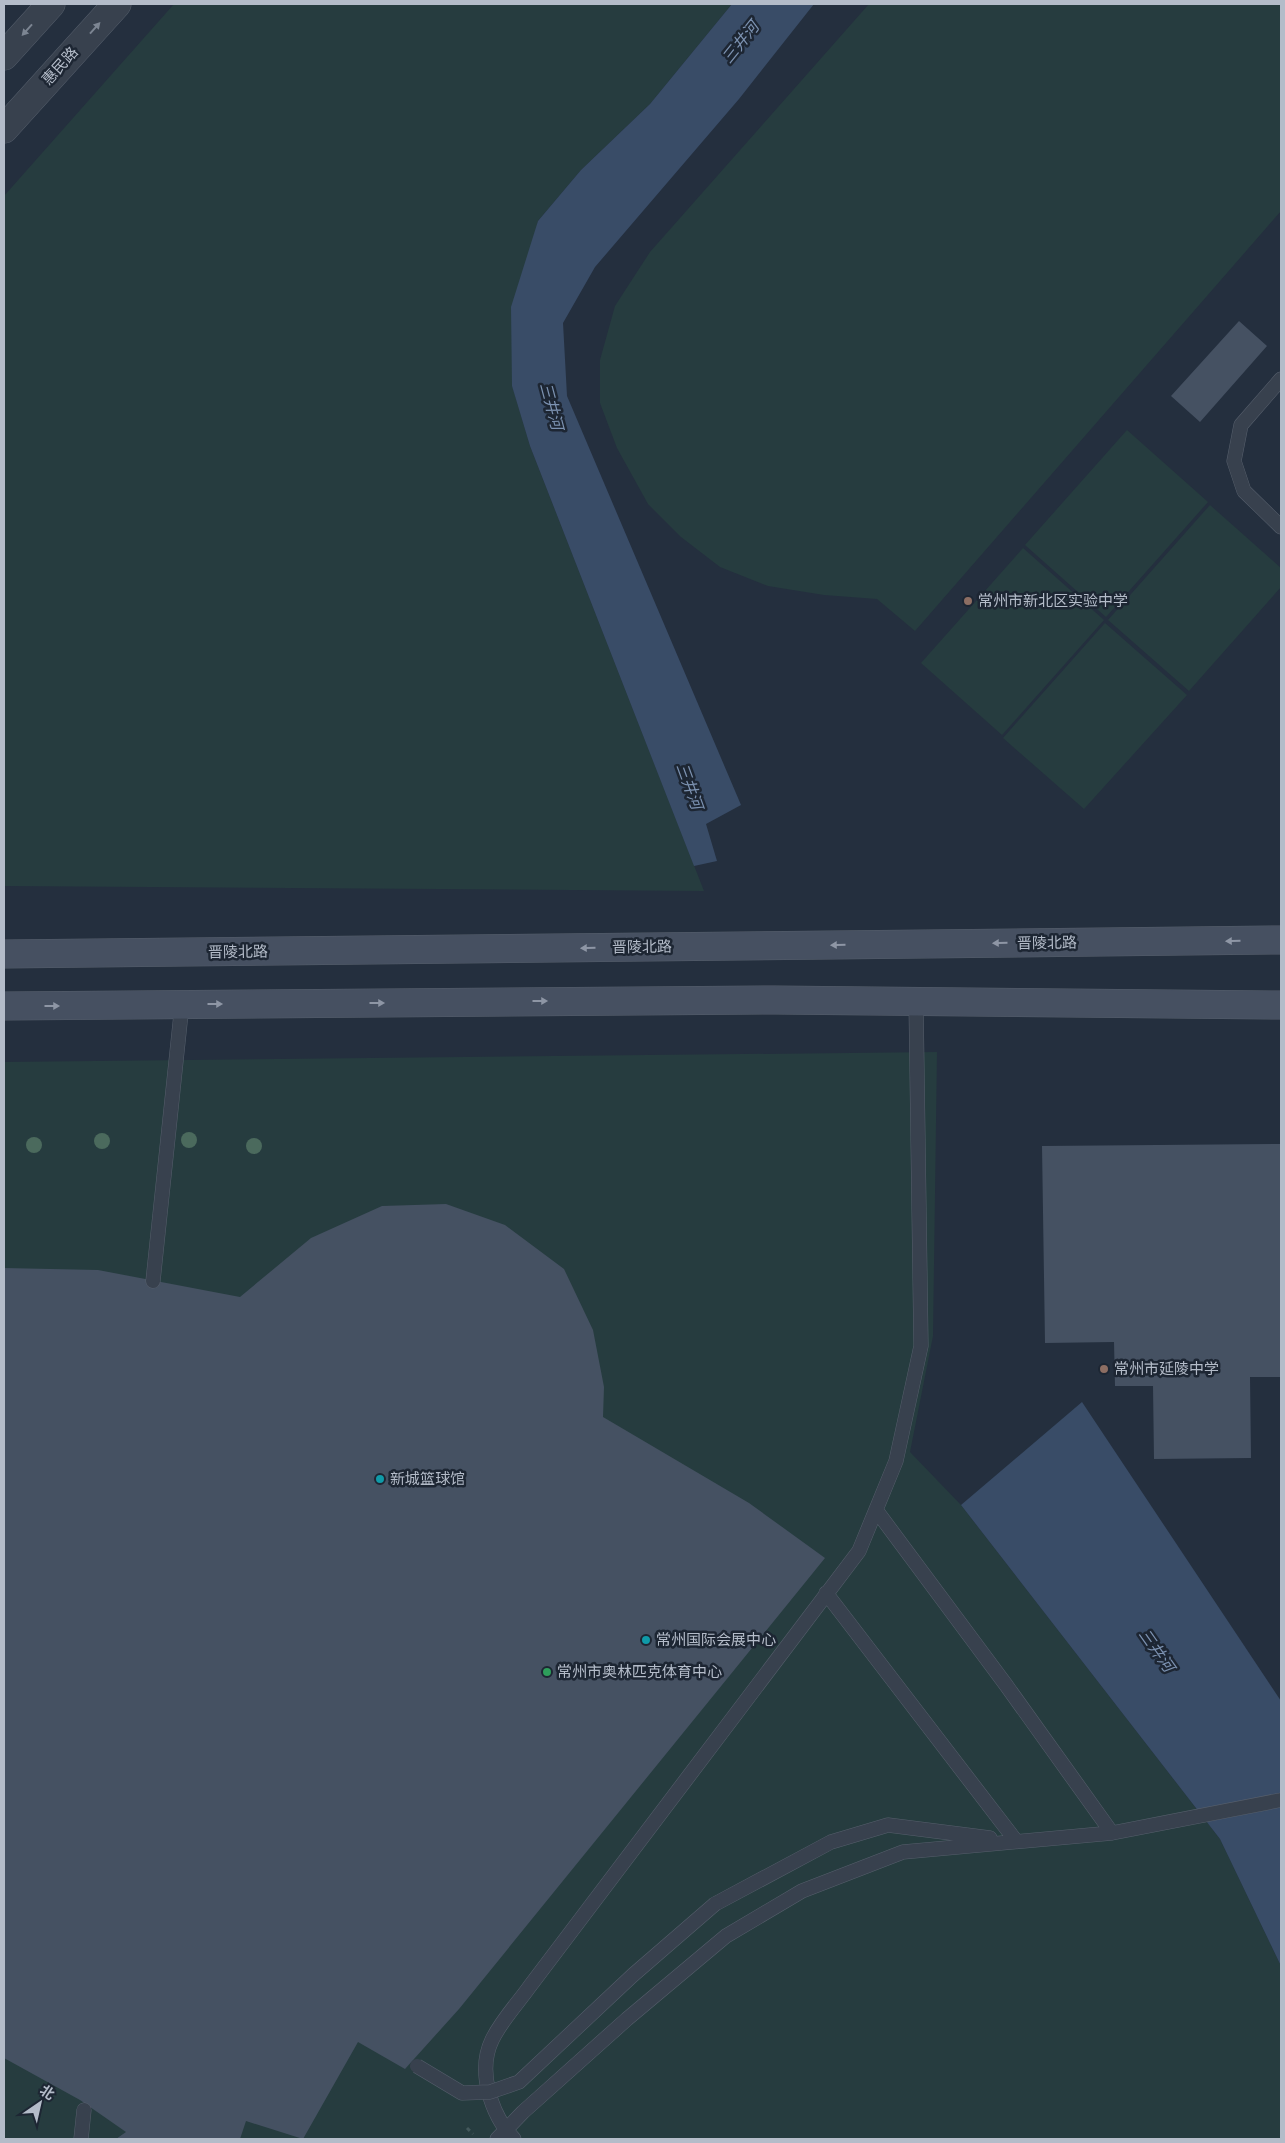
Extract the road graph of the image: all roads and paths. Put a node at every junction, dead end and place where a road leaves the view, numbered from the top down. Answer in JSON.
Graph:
{"nodes":[{"id":1,"x":51,"y":4,"type":"edge"},
{"id":2,"x":117,"y":4,"type":"edge"},
{"id":3,"x":4,"y":56,"type":"edge"},
{"id":4,"x":4,"y":128,"type":"edge"},
{"id":5,"x":1281,"y":380,"type":"edge"},
{"id":6,"x":1281,"y":527,"type":"edge"},
{"id":7,"x":1281,"y":940,"type":"edge"},
{"id":8,"x":4,"y":954,"type":"edge"},
{"id":9,"x":916,"y":1001,"type":"junction"},
{"id":10,"x":182,"y":1004,"type":"junction"},
{"id":11,"x":1281,"y":1005,"type":"edge"},
{"id":12,"x":4,"y":1006,"type":"edge"},
{"id":13,"x":153,"y":1281,"type":"dead end"},
{"id":14,"x":876,"y":1510,"type":"junction"},
{"id":15,"x":826,"y":1594,"type":"junction"},
{"id":16,"x":1281,"y":1800,"type":"edge"},
{"id":17,"x":1112,"y":1833,"type":"junction"},
{"id":18,"x":1016,"y":1842,"type":"junction"},
{"id":19,"x":417,"y":2066,"type":"dead end"},
{"id":20,"x":84,"y":2110,"type":"dead end"},
{"id":21,"x":505,"y":2136,"type":"edge"},
{"id":22,"x":81,"y":2139,"type":"edge"}],
"edges":[{"from":1,"to":3,"type":"street","one_way":true},
{"from":4,"to":2,"type":"street","name":"惠民路","one_way":true},
{"from":5,"to":6,"type":"lane"},
{"from":7,"to":8,"type":"main road","name":"晋陵北路","one_way":true},
{"from":10,"to":9,"type":"main road","one_way":true},
{"from":9,"to":11,"type":"main road"},
{"from":9,"to":14,"type":"lane"},
{"from":12,"to":10,"type":"main road","one_way":true},
{"from":10,"to":13,"type":"lane"},
{"from":14,"to":15,"type":"lane"},
{"from":14,"to":17,"type":"lane"},
{"from":15,"to":18,"type":"lane"},
{"from":15,"to":21,"type":"lane"},
{"from":16,"to":17,"type":"lane"},
{"from":17,"to":18,"type":"lane"},
{"from":18,"to":19,"type":"lane","bridge":true},
{"from":18,"to":21,"type":"lane"},
{"from":20,"to":22,"type":"lane"}]}
